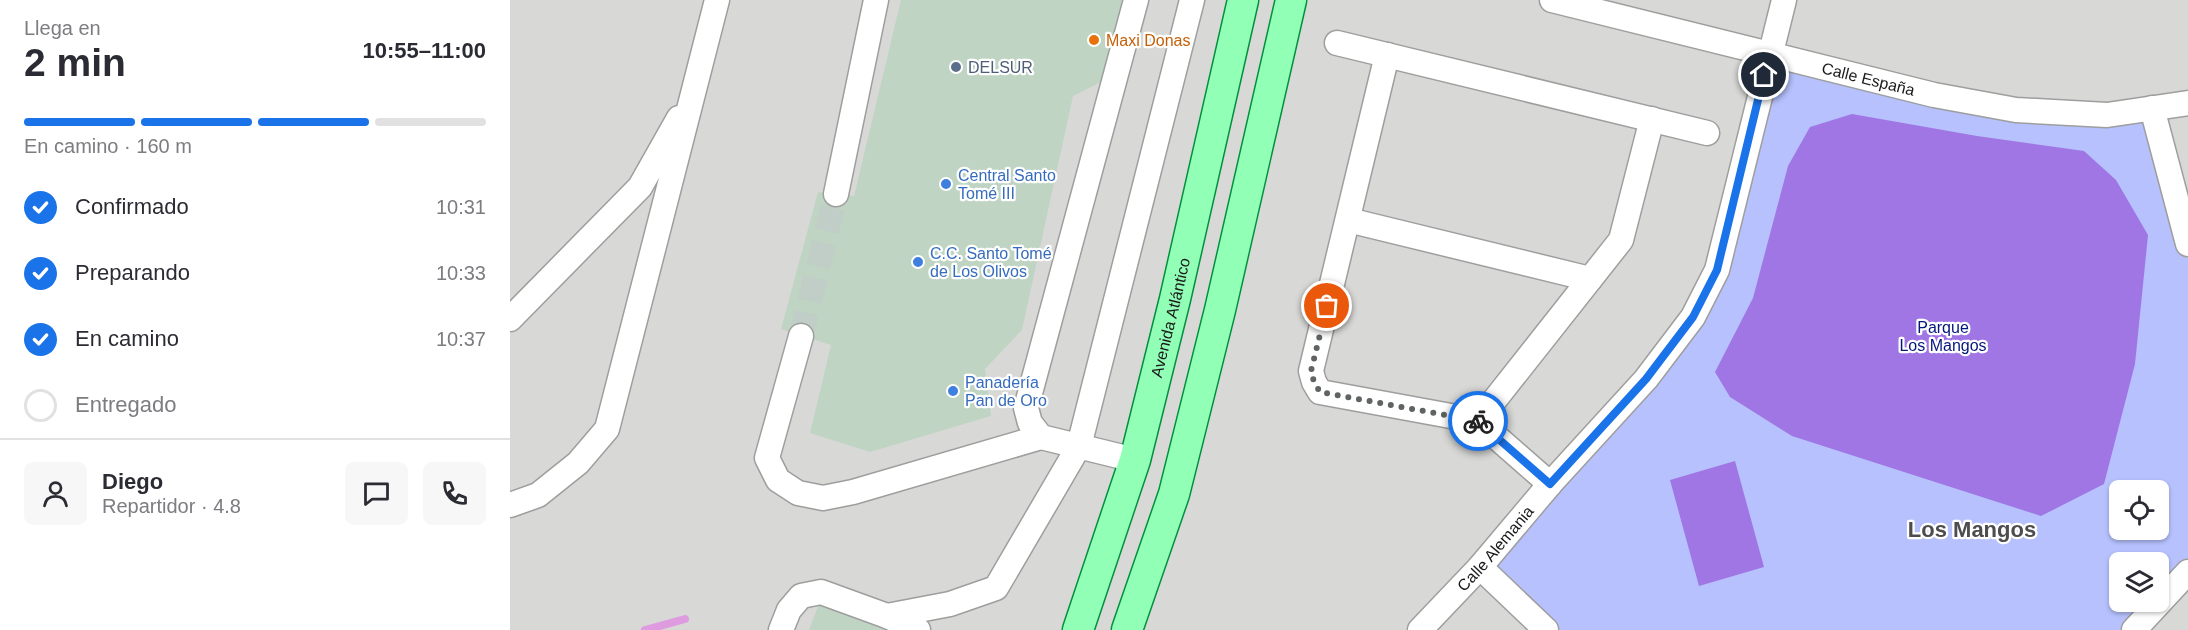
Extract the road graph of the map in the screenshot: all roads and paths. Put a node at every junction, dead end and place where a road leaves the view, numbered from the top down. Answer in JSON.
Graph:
{"nodes":[{"id":1,"x":717,"y":0,"type":"edge"},
{"id":2,"x":876,"y":0,"type":"edge"},
{"id":3,"x":1136,"y":0,"type":"edge"},
{"id":4,"x":1192,"y":0,"type":"edge"},
{"id":5,"x":1244,"y":0,"type":"edge"},
{"id":6,"x":1291,"y":0,"type":"edge"},
{"id":7,"x":1552,"y":0,"type":"edge"},
{"id":8,"x":1784,"y":0,"type":"edge"},
{"id":9,"x":1337,"y":43,"type":"dead end"},
{"id":10,"x":1769,"y":54,"type":"junction"},
{"id":11,"x":1387,"y":55,"type":"junction"},
{"id":12,"x":696,"y":88,"type":"junction"},
{"id":13,"x":2188,"y":103,"type":"edge"},
{"id":14,"x":2152,"y":108,"type":"junction"},
{"id":15,"x":1652,"y":119,"type":"junction"},
{"id":16,"x":1707,"y":133,"type":"dead end"},
{"id":17,"x":836,"y":194,"type":"tunnel mouth"},
{"id":18,"x":1348,"y":220,"type":"junction"},
{"id":19,"x":2188,"y":244,"type":"edge"},
{"id":20,"x":1590,"y":279,"type":"junction"},
{"id":21,"x":510,"y":319,"type":"edge"},
{"id":22,"x":801,"y":336,"type":"tunnel mouth"},
{"id":23,"x":1478,"y":421,"type":"junction"},
{"id":24,"x":1041,"y":437,"type":"junction"},
{"id":25,"x":1079,"y":446,"type":"junction"},
{"id":26,"x":1135,"y":460,"type":"junction"},
{"id":27,"x":1550,"y":484,"type":"junction"},
{"id":28,"x":510,"y":505,"type":"edge"},
{"id":29,"x":1480,"y":567,"type":"junction"},
{"id":30,"x":2188,"y":572,"type":"edge"},
{"id":31,"x":887,"y":616,"type":"junction"},
{"id":32,"x":781,"y":630,"type":"edge"},
{"id":33,"x":918,"y":630,"type":"edge"},
{"id":34,"x":1078,"y":630,"type":"edge"},
{"id":35,"x":1127,"y":630,"type":"edge"},
{"id":36,"x":1420,"y":630,"type":"edge"},
{"id":37,"x":1546,"y":630,"type":"edge"},
{"id":38,"x":2134,"y":630,"type":"edge"}],
"edges":[{"from":1,"to":12,"type":"street"},
{"from":2,"to":17,"type":"street"},
{"from":3,"to":24,"type":"street"},
{"from":4,"to":25,"type":"street"},
{"from":5,"to":26,"type":"main road","name":"Avenida Atlántico"},
{"from":6,"to":35,"type":"main road"},
{"from":7,"to":10,"type":"street","name":"Calle España"},
{"from":8,"to":10,"type":"street","name":"Calle Alemania"},
{"from":9,"to":11,"type":"street"},
{"from":10,"to":14,"type":"street","name":"Calle España"},
{"from":10,"to":27,"type":"street","name":"Calle Alemania"},
{"from":11,"to":15,"type":"street"},
{"from":11,"to":18,"type":"street"},
{"from":12,"to":21,"type":"street"},
{"from":12,"to":28,"type":"street"},
{"from":13,"to":14,"type":"street","name":"Calle España"},
{"from":14,"to":19,"type":"street"},
{"from":15,"to":16,"type":"street"},
{"from":15,"to":20,"type":"street"},
{"from":18,"to":20,"type":"street"},
{"from":18,"to":23,"type":"street"},
{"from":20,"to":23,"type":"street"},
{"from":22,"to":24,"type":"street"},
{"from":23,"to":27,"type":"street"},
{"from":24,"to":25,"type":"street"},
{"from":25,"to":26,"type":"street"},
{"from":25,"to":31,"type":"street"},
{"from":26,"to":34,"type":"main road","name":"Avenida Atlántico"},
{"from":27,"to":29,"type":"street","name":"Calle Alemania"},
{"from":29,"to":36,"type":"street","name":"Calle Alemania"},
{"from":29,"to":37,"type":"street"},
{"from":30,"to":38,"type":"street"},
{"from":31,"to":32,"type":"street"},
{"from":31,"to":33,"type":"street"}]}
